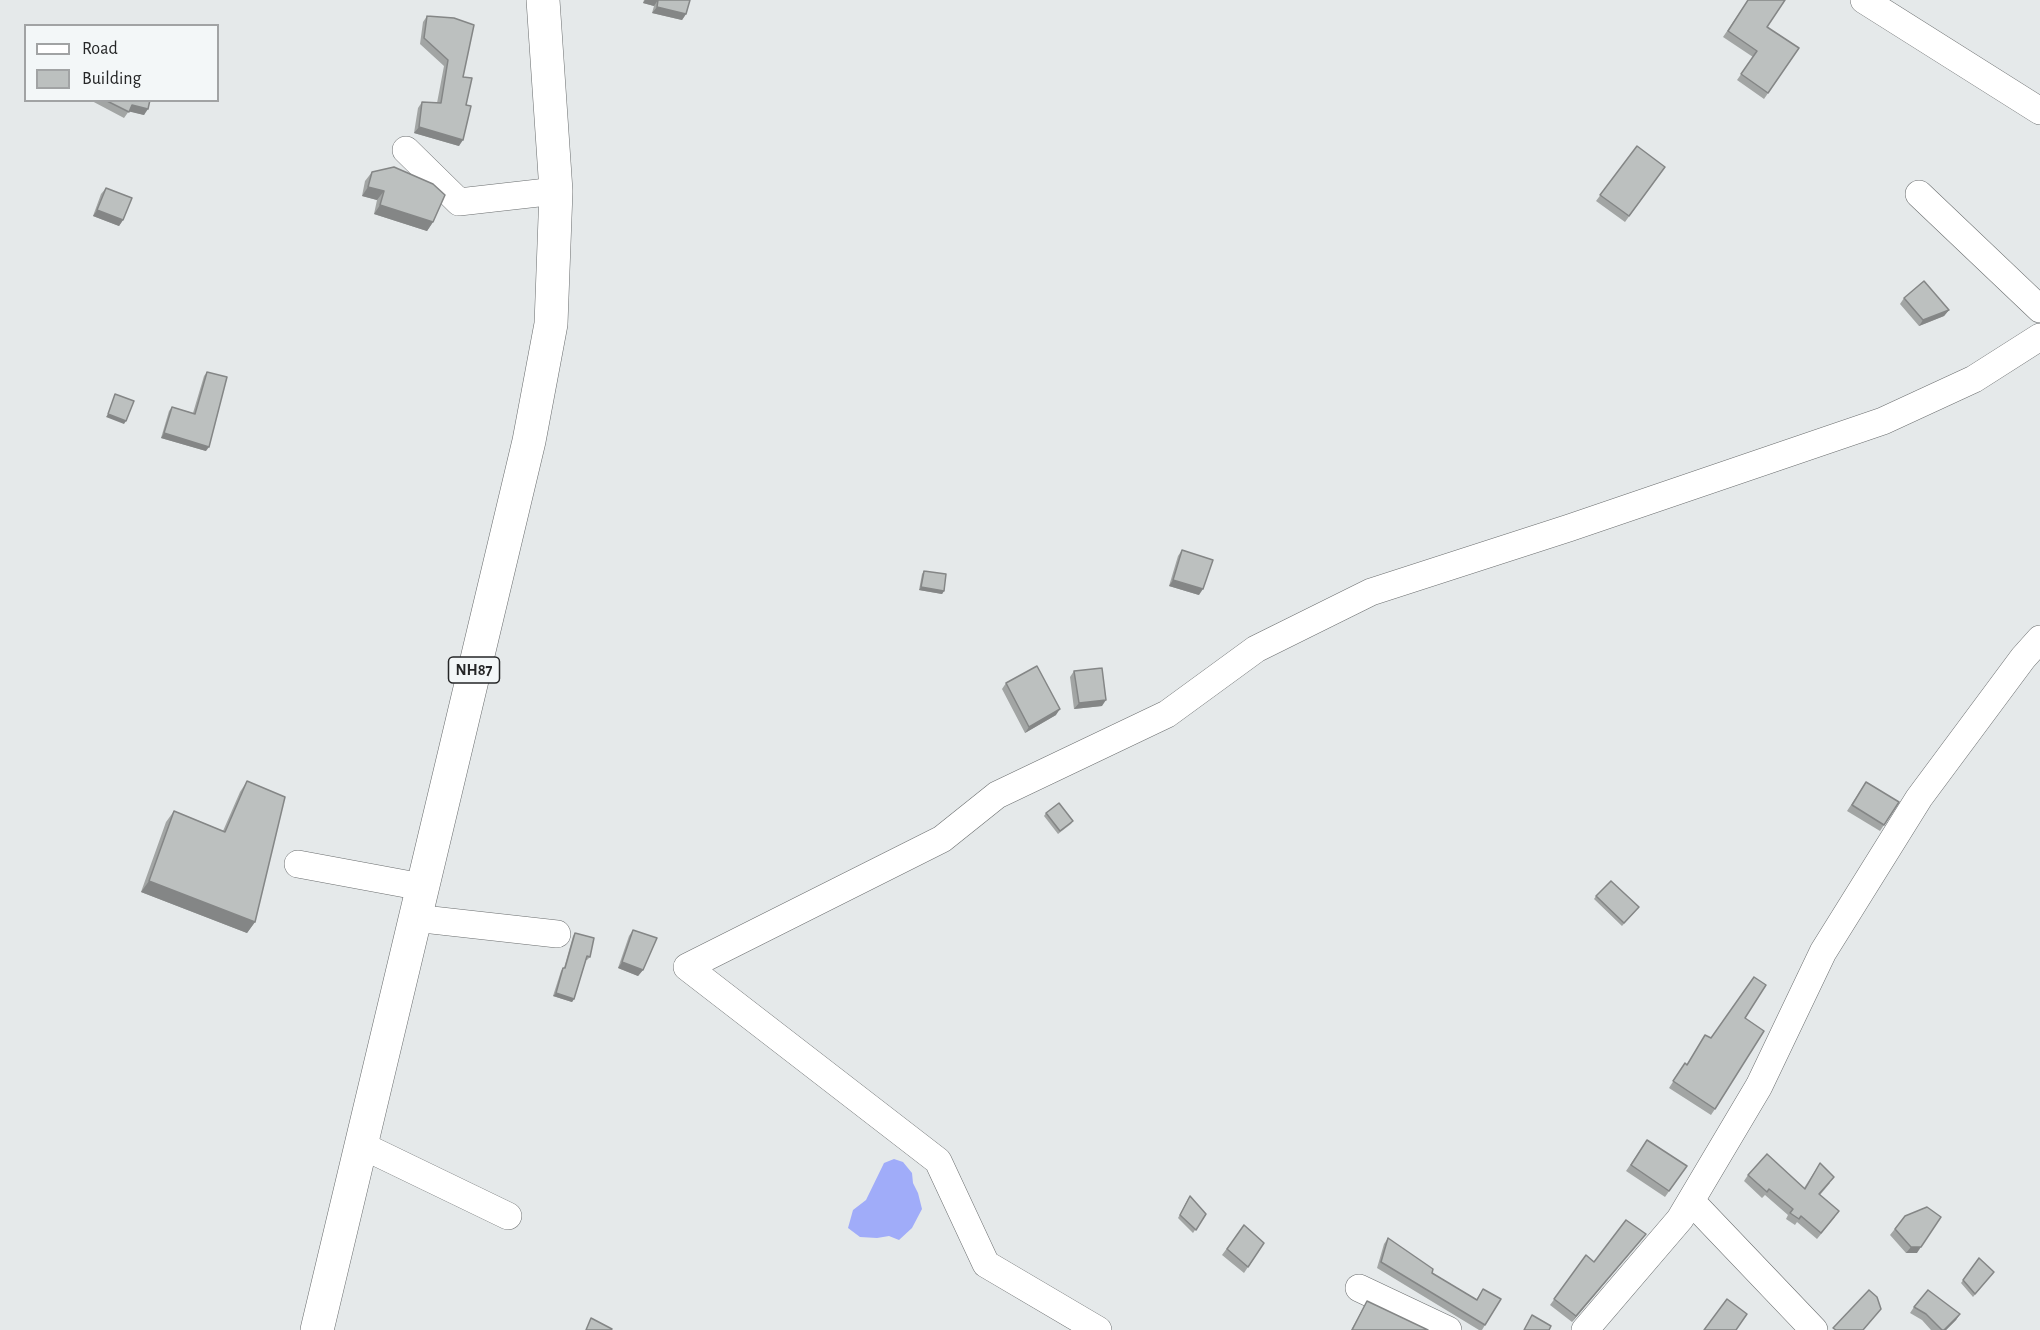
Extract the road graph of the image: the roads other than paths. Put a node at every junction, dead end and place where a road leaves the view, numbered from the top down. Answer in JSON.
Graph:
{"nodes":[{"id":1,"x":543,"y":0,"type":"edge"},
{"id":2,"x":1864,"y":0,"type":"edge"},
{"id":3,"x":2040,"y":111,"type":"edge"},
{"id":4,"x":406,"y":150,"type":"dead end"},
{"id":5,"x":556,"y":191,"type":"junction"},
{"id":6,"x":1919,"y":194,"type":"dead end"},
{"id":7,"x":2040,"y":309,"type":"edge"},
{"id":8,"x":2040,"y":337,"type":"edge"},
{"id":9,"x":2040,"y":639,"type":"edge"},
{"id":10,"x":298,"y":864,"type":"dead end"},
{"id":11,"x":422,"y":887,"type":"junction"},
{"id":12,"x":414,"y":918,"type":"junction"},
{"id":13,"x":557,"y":934,"type":"dead end"},
{"id":14,"x":361,"y":1145,"type":"junction"},
{"id":15,"x":1691,"y":1201,"type":"junction"},
{"id":16,"x":508,"y":1216,"type":"dead end"},
{"id":17,"x":1359,"y":1288,"type":"dead end"},
{"id":18,"x":317,"y":1330,"type":"edge"},
{"id":19,"x":1098,"y":1330,"type":"edge"},
{"id":20,"x":1448,"y":1330,"type":"edge"},
{"id":21,"x":1586,"y":1330,"type":"edge"},
{"id":22,"x":1814,"y":1330,"type":"edge"}],
"edges":[{"from":1,"to":5,"type":"highway","number":"NH87"},
{"from":2,"to":3,"type":"street"},
{"from":4,"to":5,"type":"street"},
{"from":5,"to":11,"type":"highway","number":"NH87"},
{"from":6,"to":7,"type":"street"},
{"from":8,"to":19,"type":"street"},
{"from":9,"to":15,"type":"street"},
{"from":10,"to":11,"type":"street"},
{"from":11,"to":12,"type":"highway","number":"NH87"},
{"from":12,"to":13,"type":"street"},
{"from":12,"to":14,"type":"highway","number":"NH87"},
{"from":14,"to":16,"type":"street"},
{"from":14,"to":18,"type":"highway","number":"NH87"},
{"from":15,"to":21,"type":"street"},
{"from":15,"to":22,"type":"street"},
{"from":17,"to":20,"type":"street"}]}
